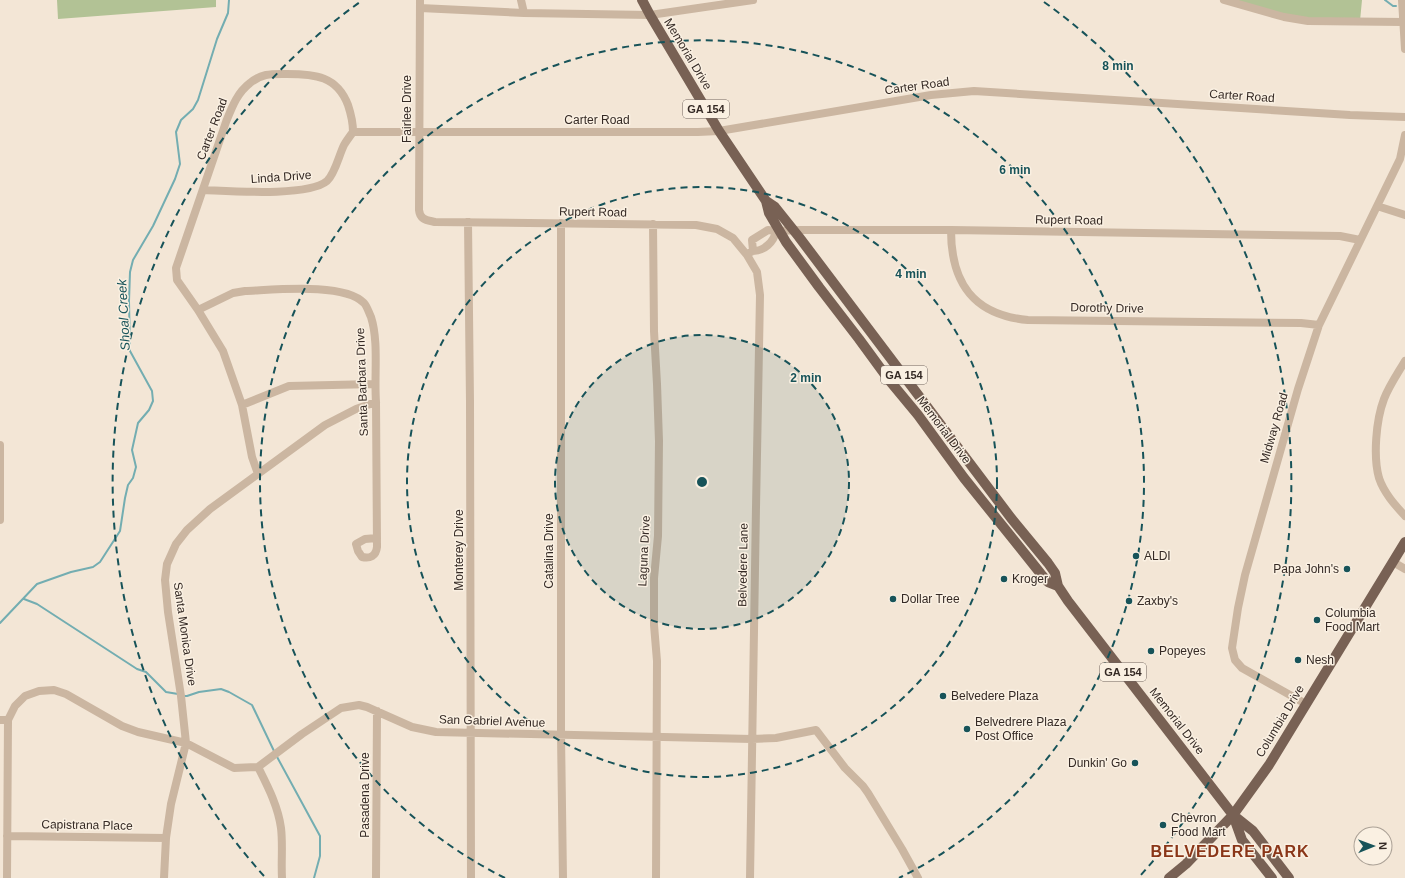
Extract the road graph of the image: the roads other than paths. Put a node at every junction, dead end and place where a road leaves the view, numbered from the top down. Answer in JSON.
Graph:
{"nodes":[{"id":1,"x":521,"y":0,"type":"edge"},
{"id":2,"x":642,"y":0,"type":"edge"},
{"id":3,"x":753,"y":0,"type":"edge"},
{"id":4,"x":1224,"y":0,"type":"edge"},
{"id":5,"x":1402,"y":0,"type":"edge"},
{"id":6,"x":420,"y":4,"type":"edge"},
{"id":7,"x":524,"y":13,"type":"junction"},
{"id":8,"x":650,"y":15,"type":"junction"},
{"id":9,"x":1403,"y":22,"type":"junction"},
{"id":10,"x":1405,"y":49,"type":"edge"},
{"id":11,"x":1405,"y":117,"type":"edge"},
{"id":12,"x":719,"y":131,"type":"junction"},
{"id":13,"x":353,"y":132,"type":"junction"},
{"id":14,"x":419,"y":132,"type":"junction"},
{"id":15,"x":1405,"y":136,"type":"edge"},
{"id":16,"x":203,"y":190,"type":"junction"},
{"id":17,"x":766,"y":201,"type":"junction"},
{"id":18,"x":1377,"y":206,"type":"junction"},
{"id":19,"x":1405,"y":215,"type":"edge"},
{"id":20,"x":422,"y":218,"type":"joint"},
{"id":21,"x":468,"y":222,"type":"junction"},
{"id":22,"x":561,"y":223,"type":"junction"},
{"id":23,"x":653,"y":224,"type":"junction"},
{"id":24,"x":793,"y":230,"type":"junction"},
{"id":25,"x":951,"y":230,"type":"junction"},
{"id":26,"x":778,"y":231,"type":"junction"},
{"id":27,"x":1360,"y":240,"type":"junction"},
{"id":28,"x":750,"y":253,"type":"junction"},
{"id":29,"x":198,"y":310,"type":"junction"},
{"id":30,"x":1319,"y":325,"type":"junction"},
{"id":31,"x":1405,"y":361,"type":"edge"},
{"id":32,"x":375,"y":384,"type":"junction"},
{"id":33,"x":376,"y":402,"type":"junction"},
{"id":34,"x":242,"y":405,"type":"junction"},
{"id":35,"x":0,"y":445,"type":"edge"},
{"id":36,"x":258,"y":474,"type":"junction"},
{"id":37,"x":1405,"y":516,"type":"edge"},
{"id":38,"x":0,"y":520,"type":"edge"},
{"id":39,"x":376,"y":538,"type":"dead end"},
{"id":40,"x":1405,"y":542,"type":"edge"},
{"id":41,"x":1393,"y":562,"type":"junction"},
{"id":42,"x":1405,"y":569,"type":"edge"},
{"id":43,"x":1058,"y":586,"type":"junction"},
{"id":44,"x":1306,"y":704,"type":"junction"},
{"id":45,"x":377,"y":711,"type":"junction"},
{"id":46,"x":4,"y":720,"type":"edge"},
{"id":47,"x":471,"y":732,"type":"junction"},
{"id":48,"x":560,"y":735,"type":"junction"},
{"id":49,"x":657,"y":737,"type":"junction"},
{"id":50,"x":752,"y":739,"type":"junction"},
{"id":51,"x":186,"y":743,"type":"junction"},
{"id":52,"x":258,"y":767,"type":"junction"},
{"id":53,"x":1232,"y":815,"type":"junction"},
{"id":54,"x":7,"y":836,"type":"junction"},
{"id":55,"x":166,"y":838,"type":"junction"},
{"id":56,"x":7,"y":878,"type":"edge"},
{"id":57,"x":164,"y":878,"type":"edge"},
{"id":58,"x":282,"y":878,"type":"edge"},
{"id":59,"x":376,"y":878,"type":"edge"},
{"id":60,"x":471,"y":878,"type":"edge"},
{"id":61,"x":563,"y":878,"type":"edge"},
{"id":62,"x":656,"y":878,"type":"edge"},
{"id":63,"x":750,"y":878,"type":"edge"},
{"id":64,"x":918,"y":878,"type":"edge"},
{"id":65,"x":1169,"y":878,"type":"edge"},
{"id":66,"x":1272,"y":878,"type":"edge"},
{"id":67,"x":1289,"y":878,"type":"edge"}],
"edges":[{"from":1,"to":7,"type":"street"},
{"from":2,"to":8,"type":"main road","name":"Memorial Drive","number":"GA 154"},
{"from":3,"to":8,"type":"street"},
{"from":4,"to":9,"type":"street"},
{"from":5,"to":9,"type":"street"},
{"from":6,"to":7,"type":"street"},
{"from":6,"to":14,"type":"street","name":"Fairlee Drive"},
{"from":7,"to":8,"type":"street"},
{"from":8,"to":12,"type":"main road","name":"Memorial Drive","number":"GA 154"},
{"from":9,"to":10,"type":"street"},
{"from":11,"to":12,"type":"street","name":"Carter Road"},
{"from":12,"to":14,"type":"street","name":"Carter Road"},
{"from":12,"to":17,"type":"main road","name":"Memorial Drive","number":"GA 154"},
{"from":13,"to":14,"type":"street","name":"Carter Road"},
{"from":13,"to":16,"type":"street","name":"Linda Drive"},
{"from":13,"to":16,"type":"street","name":"Carter Road"},
{"from":14,"to":20,"type":"street","name":"Fairlee Drive"},
{"from":15,"to":18,"type":"street","name":"Midway Road"},
{"from":16,"to":29,"type":"street","name":"Carter Road"},
{"from":17,"to":24,"type":"main road","name":"Memorial Drive","number":"GA 154"},
{"from":17,"to":26,"type":"main road","name":"Memorial Drive","number":"GA 154"},
{"from":18,"to":19,"type":"street"},
{"from":18,"to":27,"type":"street","name":"Midway Road"},
{"from":20,"to":21,"type":"street","name":"Rupert Road"},
{"from":21,"to":22,"type":"street","name":"Rupert Road"},
{"from":21,"to":47,"type":"street","name":"Monterey Drive"},
{"from":22,"to":23,"type":"street","name":"Rupert Road"},
{"from":22,"to":48,"type":"street","name":"Catalina Drive"},
{"from":23,"to":28,"type":"street","name":"Rupert Road"},
{"from":23,"to":49,"type":"street","name":"Laguna Drive"},
{"from":24,"to":25,"type":"street","name":"Rupert Road"},
{"from":24,"to":26,"type":"street","name":"Rupert Road"},
{"from":24,"to":43,"type":"main road","name":"Memorial Drive","number":"GA 154"},
{"from":25,"to":27,"type":"street","name":"Rupert Road"},
{"from":25,"to":30,"type":"street","name":"Dorothy Drive"},
{"from":26,"to":28,"type":"street"},
{"from":26,"to":28,"type":"street","name":"Rupert Road"},
{"from":26,"to":43,"type":"main road","name":"Memorial Drive","number":"GA 154"},
{"from":27,"to":30,"type":"street","name":"Midway Road"},
{"from":28,"to":50,"type":"street","name":"Belvedere Lane"},
{"from":29,"to":32,"type":"street","name":"Santa Barbara Drive"},
{"from":29,"to":34,"type":"street","name":"Carter Road"},
{"from":30,"to":44,"type":"street","name":"Midway Road"},
{"from":31,"to":37,"type":"street"},
{"from":32,"to":33,"type":"street","name":"Santa Barbara Drive"},
{"from":32,"to":34,"type":"street"},
{"from":33,"to":36,"type":"street","name":"Santa Monica Drive"},
{"from":33,"to":39,"type":"street","name":"Santa Barbara Drive"},
{"from":34,"to":36,"type":"street","name":"Carter Road"},
{"from":35,"to":38,"type":"street"},
{"from":36,"to":51,"type":"street","name":"Santa Monica Drive"},
{"from":40,"to":41,"type":"main road","name":"Columbia Drive"},
{"from":41,"to":42,"type":"street"},
{"from":41,"to":44,"type":"main road","name":"Columbia Drive"},
{"from":43,"to":53,"type":"main road","name":"Memorial Drive","number":"GA 154"},
{"from":44,"to":53,"type":"main road","name":"Columbia Drive"},
{"from":45,"to":47,"type":"street","name":"San Gabriel Avenue"},
{"from":45,"to":52,"type":"street","name":"San Gabriel Avenue"},
{"from":45,"to":59,"type":"street","name":"Pasadena Drive"},
{"from":46,"to":51,"type":"street"},
{"from":46,"to":54,"type":"street"},
{"from":47,"to":48,"type":"street","name":"San Gabriel Avenue"},
{"from":47,"to":60,"type":"street","name":"Monterey Drive"},
{"from":48,"to":49,"type":"street","name":"San Gabriel Avenue"},
{"from":48,"to":61,"type":"street","name":"Catalina Drive"},
{"from":49,"to":50,"type":"street","name":"San Gabriel Avenue"},
{"from":49,"to":62,"type":"street","name":"Laguna Drive"},
{"from":50,"to":63,"type":"street","name":"Belvedere Lane"},
{"from":50,"to":64,"type":"street","name":"San Gabriel Avenue"},
{"from":51,"to":52,"type":"street"},
{"from":51,"to":55,"type":"street","name":"Santa Monica Drive"},
{"from":52,"to":58,"type":"street"},
{"from":53,"to":65,"type":"main road","name":"Columbia Drive"},
{"from":53,"to":66,"type":"main road","name":"Memorial Drive","number":"GA 154"},
{"from":53,"to":67,"type":"main road","name":"Memorial Drive","number":"GA 154"},
{"from":54,"to":55,"type":"street","name":"Capistrana Place"},
{"from":54,"to":56,"type":"street"},
{"from":55,"to":57,"type":"street","name":"Santa Monica Drive"}]}
